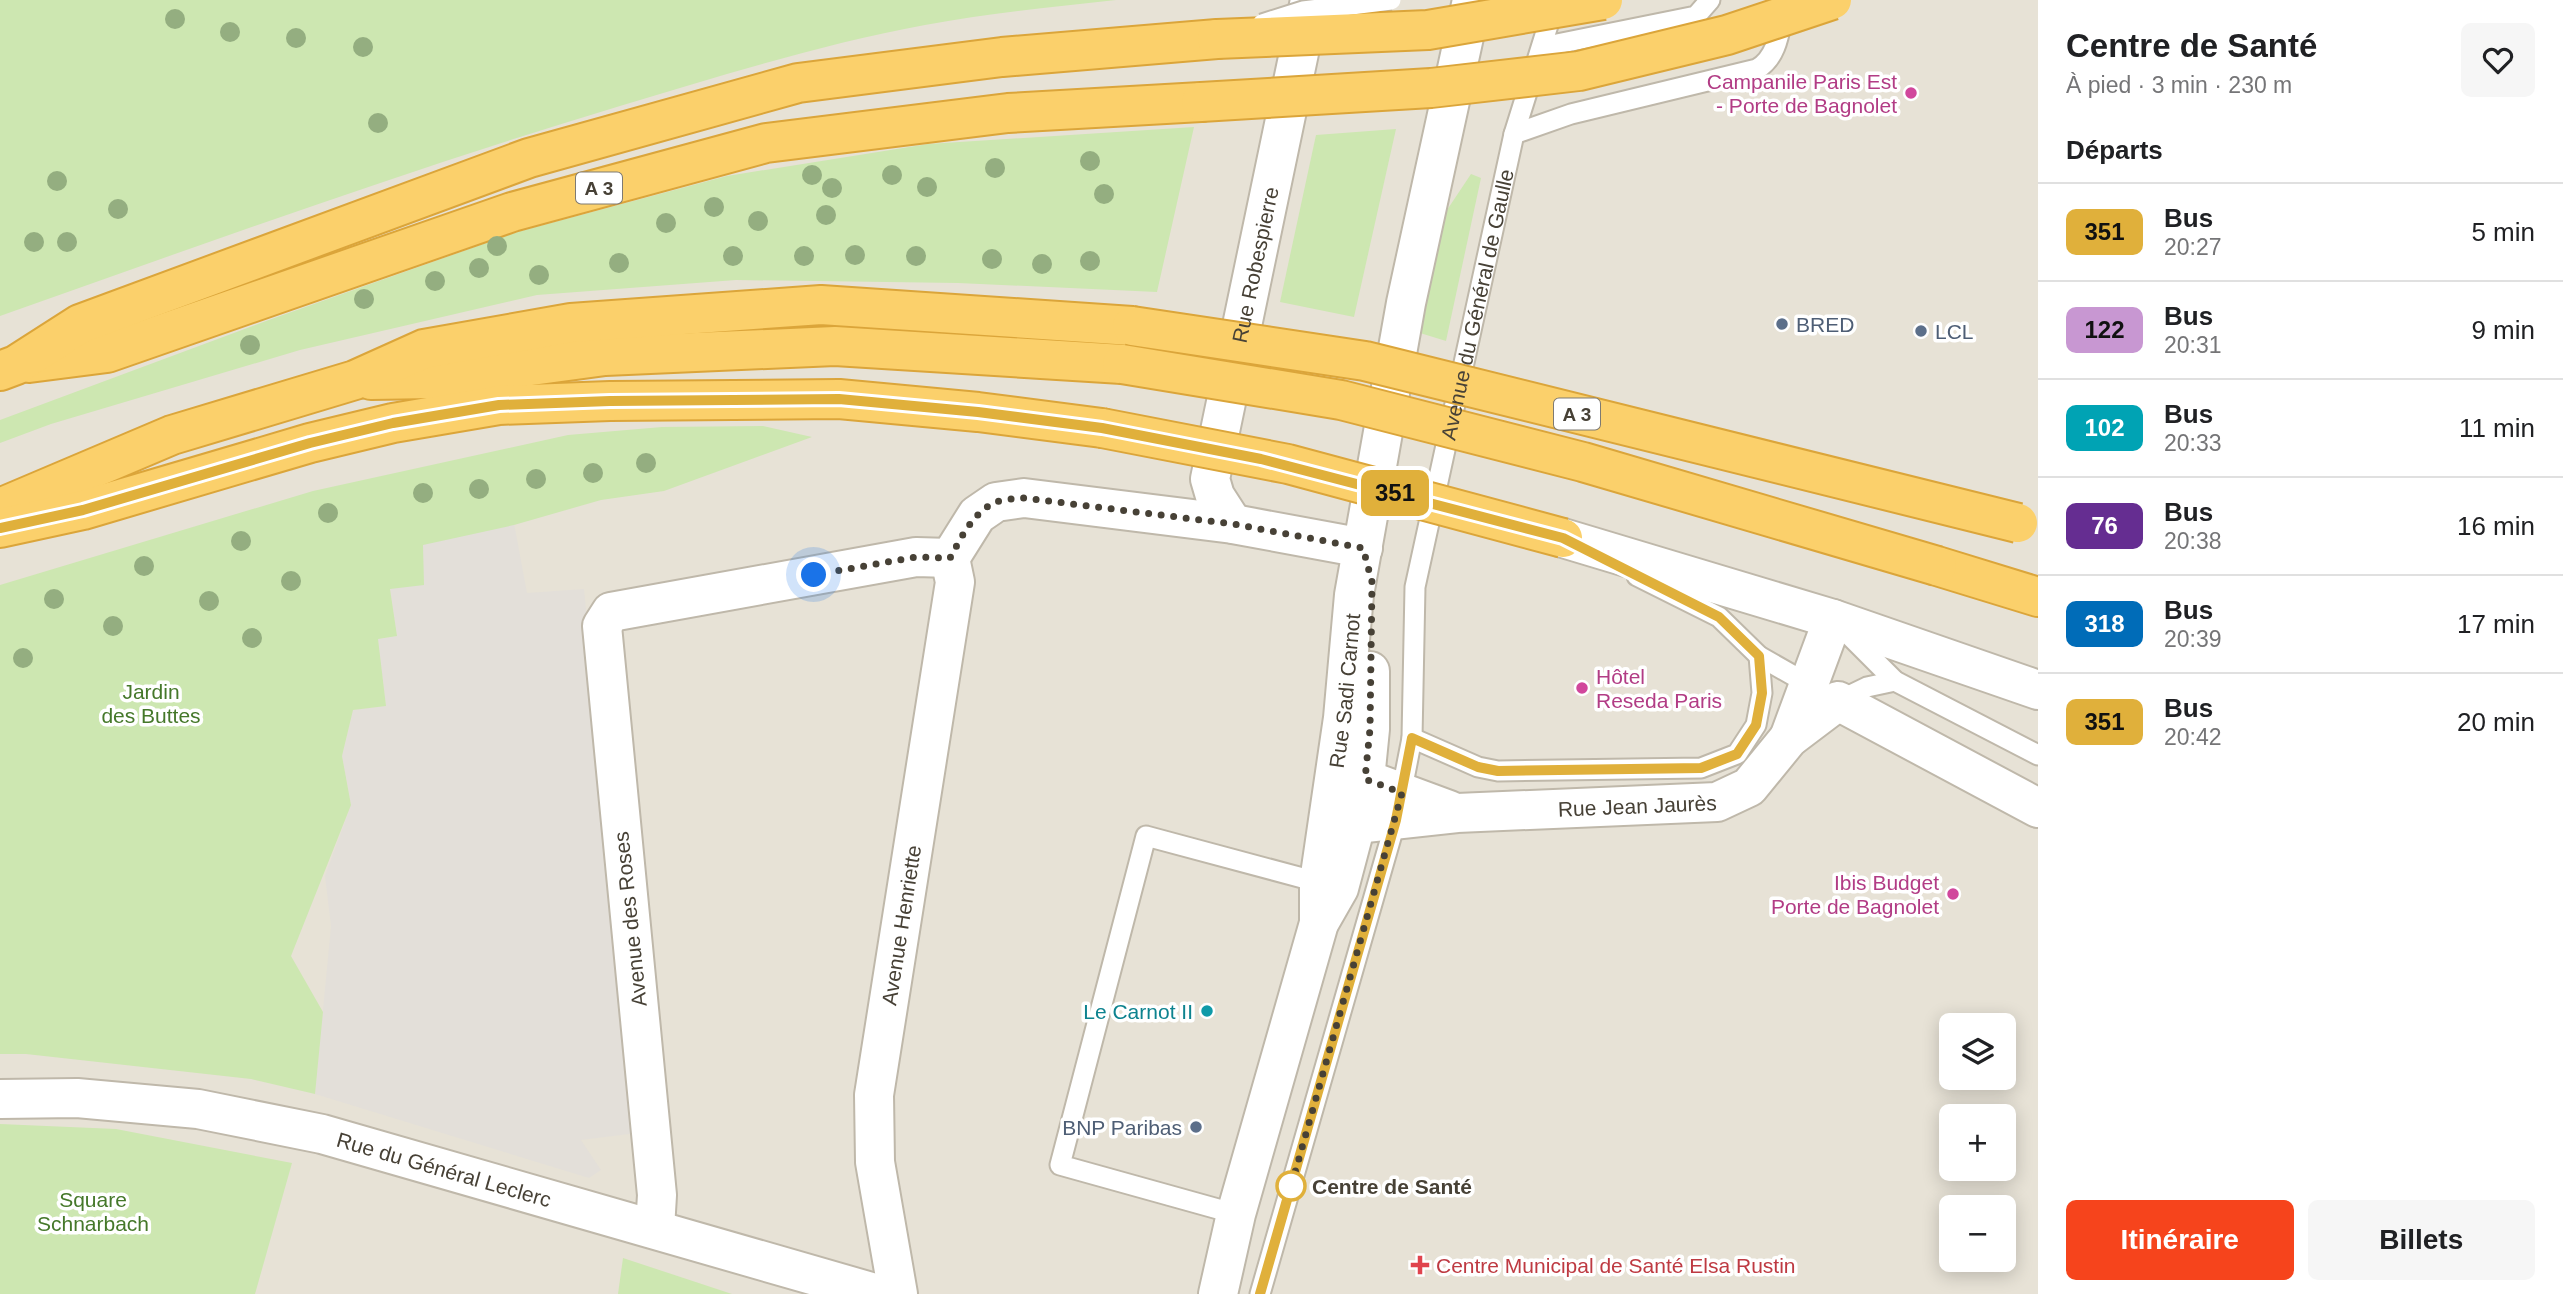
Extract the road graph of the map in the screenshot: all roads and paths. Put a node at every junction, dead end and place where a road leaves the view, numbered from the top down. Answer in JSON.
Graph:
{"nodes":[{"id":1,"x":1310,"y":0,"type":"edge"},
{"id":2,"x":1391,"y":0,"type":"edge"},
{"id":3,"x":1472,"y":0,"type":"edge"},
{"id":4,"x":1555,"y":0,"type":"edge"},
{"id":5,"x":1603,"y":0,"type":"edge"},
{"id":6,"x":1710,"y":0,"type":"edge"},
{"id":7,"x":1786,"y":0,"type":"edge"},
{"id":8,"x":1832,"y":0,"type":"edge"},
{"id":9,"x":1217,"y":38,"type":"junction"},
{"id":10,"x":1542,"y":47,"type":"junction"},
{"id":11,"x":1514,"y":134,"type":"junction"},
{"id":12,"x":8,"y":368,"type":"edge"},
{"id":13,"x":355,"y":380,"type":"junction"},
{"id":14,"x":0,"y":509,"type":"edge"},
{"id":15,"x":1233,"y":524,"type":"junction"},
{"id":16,"x":0,"y":528,"type":"edge"},
{"id":17,"x":2038,"y":528,"type":"edge"},
{"id":18,"x":1563,"y":538,"type":"junction"},
{"id":19,"x":1363,"y":548,"type":"junction"},
{"id":20,"x":950,"y":558,"type":"junction"},
{"id":21,"x":2038,"y":597,"type":"edge"},
{"id":22,"x":1833,"y":619,"type":"junction"},
{"id":23,"x":1759,"y":656,"type":"junction"},
{"id":24,"x":1895,"y":681,"type":"junction"},
{"id":25,"x":2038,"y":690,"type":"edge"},
{"id":26,"x":1824,"y":693,"type":"junction"},
{"id":27,"x":1343,"y":718,"type":"junction"},
{"id":28,"x":1412,"y":738,"type":"junction"},
{"id":29,"x":2038,"y":755,"type":"edge"},
{"id":30,"x":1365,"y":779,"type":"junction"},
{"id":31,"x":1399,"y":806,"type":"junction"},
{"id":32,"x":2038,"y":808,"type":"edge"},
{"id":33,"x":1356,"y":824,"type":"junction"},
{"id":34,"x":1329,"y":885,"type":"junction"},
{"id":35,"x":0,"y":1099,"type":"edge"},
{"id":36,"x":1236,"y":1214,"type":"junction"},
{"id":37,"x":655,"y":1228,"type":"junction"},
{"id":38,"x":878,"y":1294,"type":"edge"},
{"id":39,"x":898,"y":1294,"type":"edge"},
{"id":40,"x":1218,"y":1294,"type":"edge"},
{"id":41,"x":1261,"y":1294,"type":"edge"}],
"edges":[{"from":1,"to":15,"type":"street","name":"Rue Robespierre"},
{"from":2,"to":9,"type":"lane","bridge":true},
{"from":3,"to":19,"type":"street"},
{"from":4,"to":10,"type":"lane","name":"Avenue du Général de Gaulle"},
{"from":5,"to":9,"type":"highway","bridge":true},
{"from":6,"to":10,"type":"lane"},
{"from":7,"to":11,"type":"lane"},
{"from":8,"to":12,"type":"highway","number":"A 3","bridge":true},
{"from":9,"to":12,"type":"highway"},
{"from":10,"to":11,"type":"lane","name":"Avenue du Général de Gaulle"},
{"from":11,"to":28,"type":"lane","name":"Avenue du Général de Gaulle"},
{"from":13,"to":14,"type":"highway","number":"A 3"},
{"from":13,"to":17,"type":"highway","number":"A 3","bridge":true},
{"from":13,"to":21,"type":"highway","bridge":true},
{"from":15,"to":19,"type":"street"},
{"from":15,"to":20,"type":"street"},
{"from":16,"to":18,"type":"highway","bridge":true},
{"from":18,"to":22,"type":"street"},
{"from":18,"to":23,"type":"lane"},
{"from":19,"to":27,"type":"street","name":"Rue Sadi Carnot"},
{"from":19,"to":30,"type":"street","name":"Rue Sadi Carnot"},
{"from":20,"to":37,"type":"street","name":"Avenue des Roses"},
{"from":20,"to":39,"type":"street","name":"Avenue Henriette"},
{"from":22,"to":24,"type":"lane"},
{"from":22,"to":25,"type":"street"},
{"from":22,"to":26,"type":"street"},
{"from":23,"to":26,"type":"lane"},
{"from":23,"to":28,"type":"lane"},
{"from":24,"to":26,"type":"lane"},
{"from":24,"to":29,"type":"lane"},
{"from":26,"to":31,"type":"street","name":"Rue Jean Jaurès"},
{"from":26,"to":32,"type":"street"},
{"from":27,"to":30,"type":"street"},
{"from":27,"to":34,"type":"street","name":"Rue Sadi Carnot"},
{"from":28,"to":31,"type":"lane"},
{"from":30,"to":31,"type":"street","name":"Rue Jean Jaurès"},
{"from":30,"to":33,"type":"street","name":"Rue Sadi Carnot"},
{"from":31,"to":33,"type":"street","name":"Rue Jean Jaurès"},
{"from":31,"to":41,"type":"lane"},
{"from":33,"to":34,"type":"street","name":"Rue Sadi Carnot"},
{"from":34,"to":36,"type":"street","name":"Rue Sadi Carnot"},
{"from":34,"to":36,"type":"lane"},
{"from":35,"to":37,"type":"street","name":"Rue du Général Leclerc"},
{"from":36,"to":40,"type":"street","name":"Rue Sadi Carnot"},
{"from":37,"to":38,"type":"street","name":"Rue du Général Leclerc"}]}
